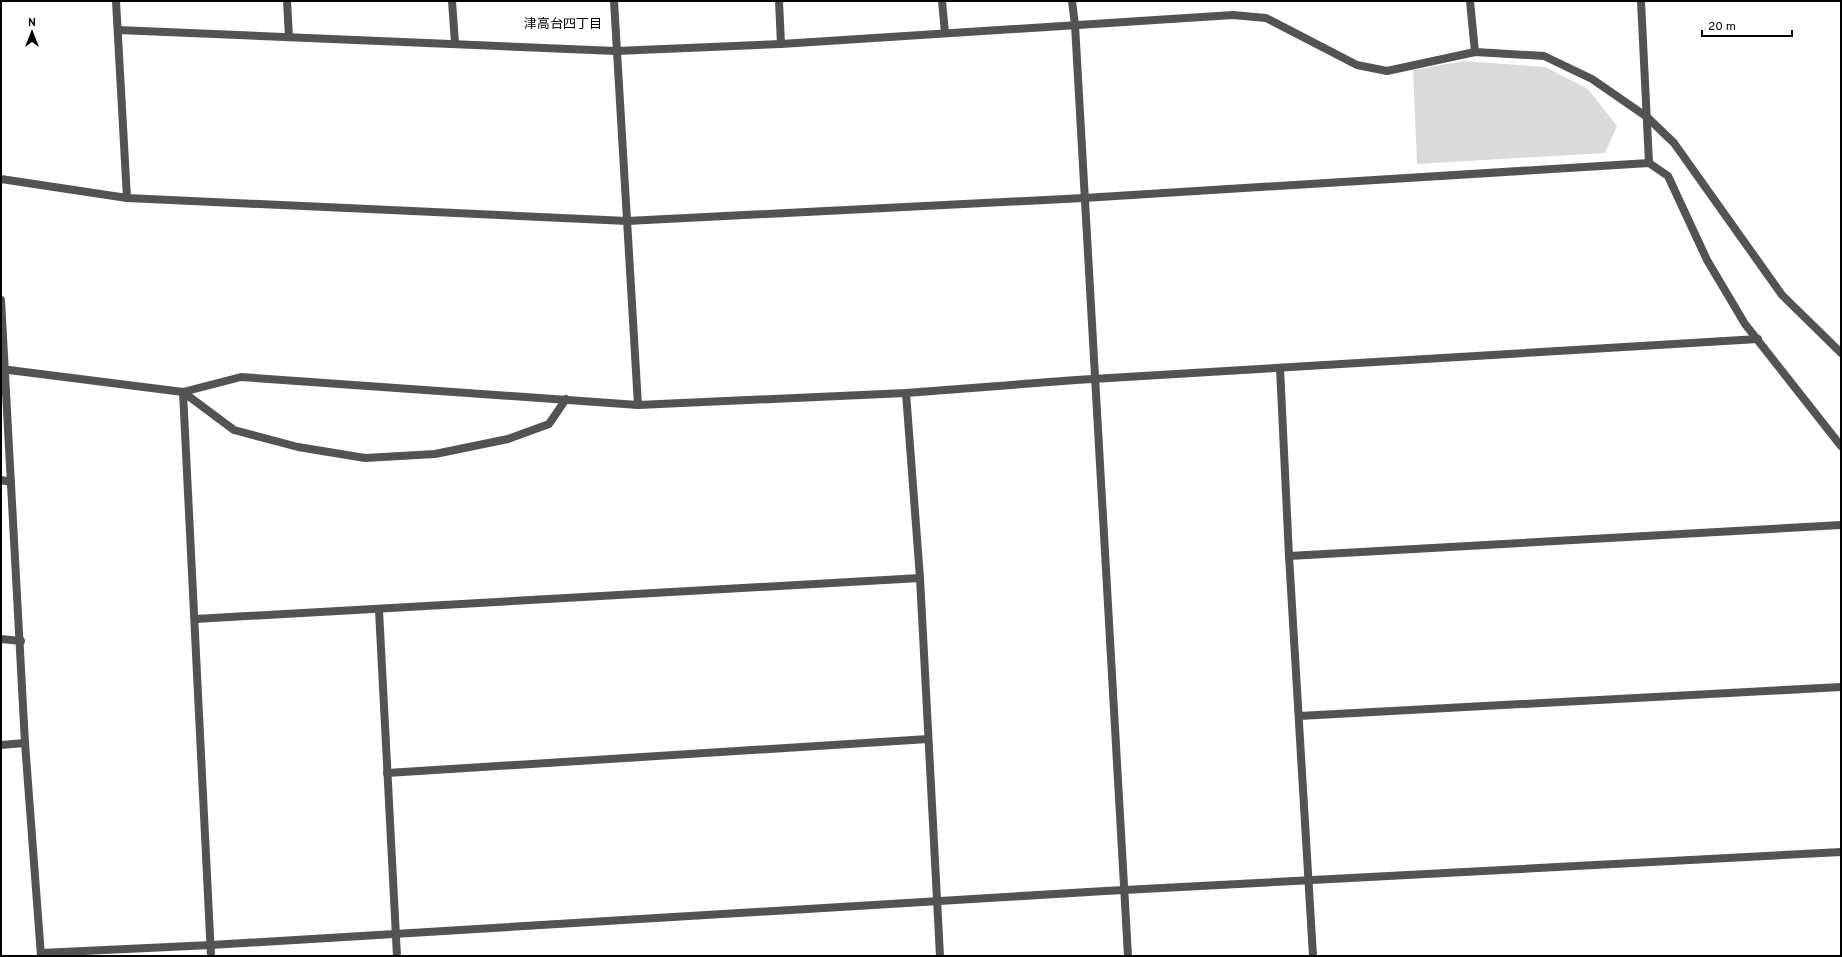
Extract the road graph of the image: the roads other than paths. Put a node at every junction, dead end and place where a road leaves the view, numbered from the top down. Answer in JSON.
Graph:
{"nodes":[{"id":1,"x":116,"y":1,"type":"edge"},
{"id":2,"x":287,"y":1,"type":"edge"},
{"id":3,"x":452,"y":1,"type":"edge"},
{"id":4,"x":614,"y":1,"type":"edge"},
{"id":5,"x":779,"y":1,"type":"edge"},
{"id":6,"x":942,"y":1,"type":"edge"},
{"id":7,"x":1072,"y":1,"type":"edge"},
{"id":8,"x":1470,"y":1,"type":"edge"},
{"id":9,"x":1641,"y":1,"type":"edge"},
{"id":10,"x":1075,"y":25,"type":"junction"},
{"id":11,"x":118,"y":30,"type":"junction"},
{"id":12,"x":945,"y":33,"type":"junction"},
{"id":13,"x":289,"y":37,"type":"junction"},
{"id":14,"x":455,"y":43,"type":"junction"},
{"id":15,"x":781,"y":44,"type":"junction"},
{"id":16,"x":616,"y":51,"type":"junction"},
{"id":17,"x":1475,"y":52,"type":"junction"},
{"id":18,"x":1647,"y":117,"type":"junction"},
{"id":19,"x":1649,"y":163,"type":"junction"},
{"id":20,"x":1,"y":179,"type":"edge"},
{"id":21,"x":127,"y":198,"type":"junction"},
{"id":22,"x":1084,"y":198,"type":"junction"},
{"id":23,"x":627,"y":221,"type":"junction"},
{"id":24,"x":1,"y":300,"type":"edge"},
{"id":25,"x":1758,"y":339,"type":"junction"},
{"id":26,"x":1841,"y":353,"type":"edge"},
{"id":27,"x":1280,"y":368,"type":"junction"},
{"id":28,"x":3,"y":369,"type":"edge"},
{"id":29,"x":1096,"y":379,"type":"junction"},
{"id":30,"x":183,"y":392,"type":"junction"},
{"id":31,"x":906,"y":393,"type":"junction"},
{"id":32,"x":566,"y":399,"type":"junction"},
{"id":33,"x":638,"y":405,"type":"junction"},
{"id":34,"x":1841,"y":446,"type":"edge"},
{"id":35,"x":1,"y":480,"type":"edge"},
{"id":36,"x":11,"y":482,"type":"junction"},
{"id":37,"x":1841,"y":525,"type":"edge"},
{"id":38,"x":1289,"y":556,"type":"junction"},
{"id":39,"x":920,"y":578,"type":"junction"},
{"id":40,"x":379,"y":610,"type":"junction"},
{"id":41,"x":195,"y":619,"type":"junction"},
{"id":42,"x":1,"y":639,"type":"edge"},
{"id":43,"x":20,"y":641,"type":"junction"},
{"id":44,"x":1841,"y":687,"type":"edge"},
{"id":45,"x":1299,"y":716,"type":"junction"},
{"id":46,"x":928,"y":739,"type":"junction"},
{"id":47,"x":26,"y":743,"type":"junction"},
{"id":48,"x":1,"y":745,"type":"edge"},
{"id":49,"x":387,"y":774,"type":"junction"},
{"id":50,"x":1841,"y":852,"type":"edge"},
{"id":51,"x":1308,"y":881,"type":"junction"},
{"id":52,"x":1124,"y":890,"type":"junction"},
{"id":53,"x":937,"y":901,"type":"junction"},
{"id":54,"x":396,"y":934,"type":"junction"},
{"id":55,"x":211,"y":945,"type":"junction"},
{"id":56,"x":41,"y":954,"type":"edge"},
{"id":57,"x":211,"y":956,"type":"edge"},
{"id":58,"x":397,"y":956,"type":"edge"},
{"id":59,"x":940,"y":956,"type":"edge"},
{"id":60,"x":1128,"y":956,"type":"edge"},
{"id":61,"x":1313,"y":956,"type":"edge"}],
"edges":[{"from":1,"to":11,"type":"street"},
{"from":2,"to":13,"type":"street"},
{"from":3,"to":14,"type":"street"},
{"from":4,"to":16,"type":"street"},
{"from":5,"to":15,"type":"street"},
{"from":6,"to":12,"type":"street"},
{"from":7,"to":10,"type":"street"},
{"from":8,"to":17,"type":"street"},
{"from":9,"to":18,"type":"street"},
{"from":10,"to":12,"type":"street"},
{"from":10,"to":17,"type":"street"},
{"from":10,"to":22,"type":"street"},
{"from":11,"to":13,"type":"street"},
{"from":11,"to":21,"type":"street"},
{"from":12,"to":15,"type":"street"},
{"from":13,"to":14,"type":"street"},
{"from":14,"to":16,"type":"street"},
{"from":15,"to":16,"type":"street"},
{"from":16,"to":23,"type":"street"},
{"from":17,"to":18,"type":"street"},
{"from":18,"to":19,"type":"street"},
{"from":18,"to":26,"type":"street"},
{"from":19,"to":22,"type":"street"},
{"from":19,"to":25,"type":"street"},
{"from":20,"to":21,"type":"street"},
{"from":21,"to":23,"type":"street"},
{"from":22,"to":23,"type":"street"},
{"from":22,"to":29,"type":"street"},
{"from":23,"to":33,"type":"street"},
{"from":24,"to":28,"type":"street"},
{"from":25,"to":27,"type":"street"},
{"from":25,"to":34,"type":"street"},
{"from":27,"to":29,"type":"street"},
{"from":27,"to":38,"type":"street"},
{"from":28,"to":30,"type":"street"},
{"from":28,"to":36,"type":"street"},
{"from":29,"to":31,"type":"street"},
{"from":29,"to":52,"type":"street"},
{"from":30,"to":32,"type":"street"},
{"from":30,"to":32,"type":"street"},
{"from":30,"to":41,"type":"street"},
{"from":31,"to":33,"type":"street"},
{"from":31,"to":39,"type":"street"},
{"from":32,"to":33,"type":"street"},
{"from":35,"to":36,"type":"street"},
{"from":36,"to":43,"type":"street"},
{"from":37,"to":38,"type":"street"},
{"from":38,"to":45,"type":"street"},
{"from":39,"to":40,"type":"street"},
{"from":39,"to":46,"type":"street"},
{"from":40,"to":41,"type":"street"},
{"from":40,"to":49,"type":"street"},
{"from":41,"to":55,"type":"street"},
{"from":42,"to":43,"type":"street"},
{"from":43,"to":47,"type":"street"},
{"from":44,"to":45,"type":"street"},
{"from":45,"to":51,"type":"street"},
{"from":46,"to":49,"type":"street"},
{"from":46,"to":53,"type":"street"},
{"from":47,"to":48,"type":"street"},
{"from":47,"to":56,"type":"street"},
{"from":49,"to":54,"type":"street"},
{"from":50,"to":51,"type":"street"},
{"from":51,"to":52,"type":"street"},
{"from":51,"to":61,"type":"street"},
{"from":52,"to":53,"type":"street"},
{"from":52,"to":60,"type":"street"},
{"from":53,"to":54,"type":"street"},
{"from":53,"to":59,"type":"street"},
{"from":54,"to":55,"type":"street"},
{"from":54,"to":58,"type":"street"},
{"from":55,"to":56,"type":"street"},
{"from":55,"to":57,"type":"street"}]}
